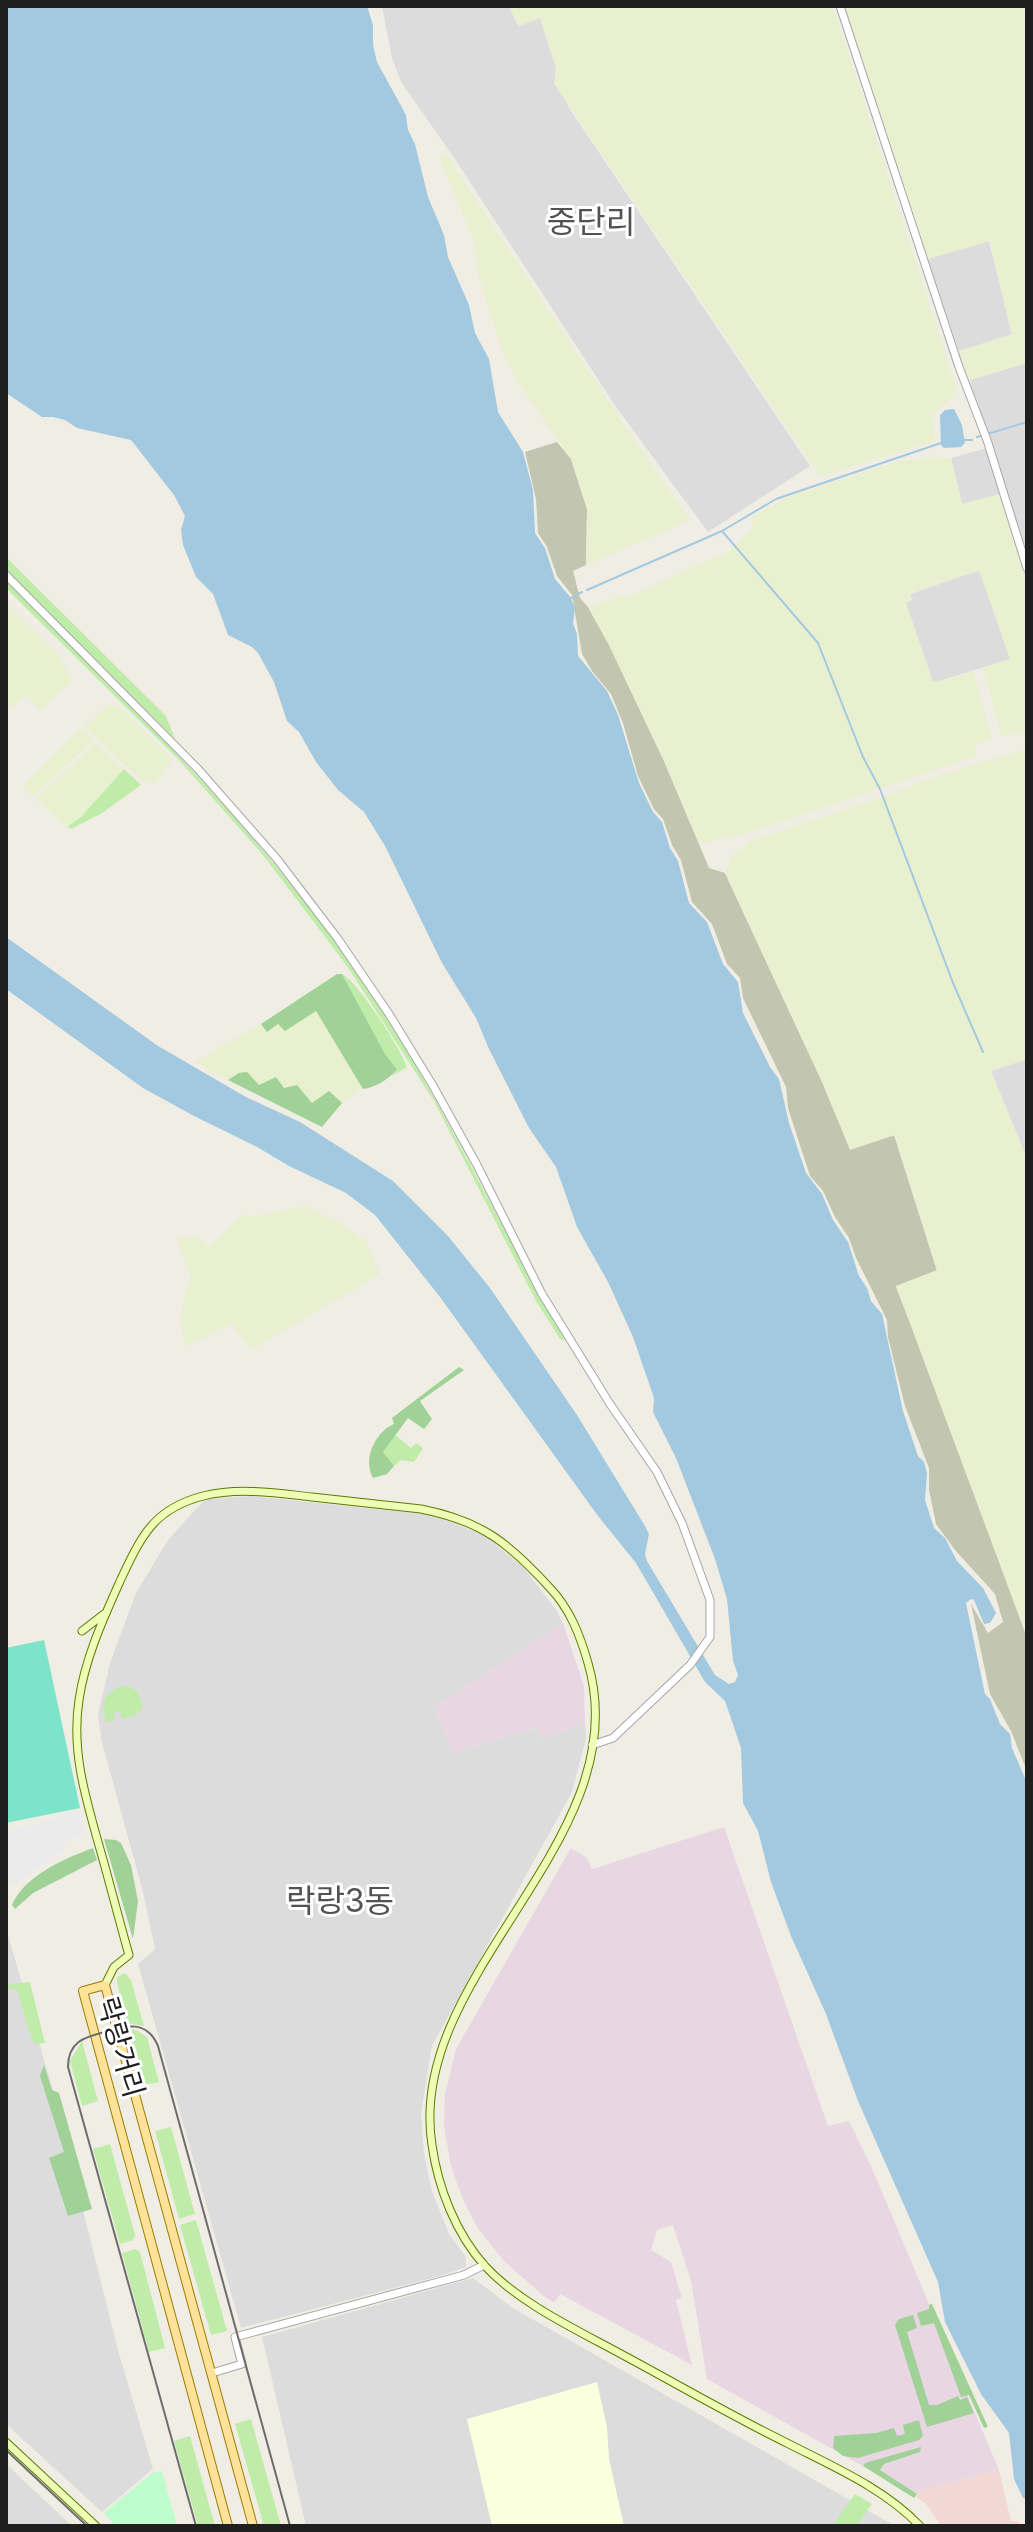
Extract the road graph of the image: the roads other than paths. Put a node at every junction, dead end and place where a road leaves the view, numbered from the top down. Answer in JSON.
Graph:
{"nodes":[{"id":1,"x":840,"y":6,"type":"edge"},
{"id":2,"x":1027,"y":568,"type":"edge"},
{"id":3,"x":6,"y":575,"type":"edge"},
{"id":4,"x":111,"y":1602,"type":"junction"},
{"id":5,"x":82,"y":1631,"type":"dead end"},
{"id":6,"x":592,"y":1745,"type":"junction"},
{"id":7,"x":105,"y":1985,"type":"junction"},
{"id":8,"x":484,"y":2265,"type":"junction"},
{"id":9,"x":212,"y":2373,"type":"junction"},
{"id":10,"x":6,"y":2442,"type":"edge"},
{"id":11,"x":96,"y":2526,"type":"edge"},
{"id":12,"x":228,"y":2526,"type":"edge"},
{"id":13,"x":253,"y":2526,"type":"edge"},
{"id":14,"x":920,"y":2526,"type":"edge"}],
"edges":[{"from":1,"to":2,"type":"street"},
{"from":3,"to":6,"type":"street"},
{"from":4,"to":5,"type":"main road"},
{"from":4,"to":6,"type":"main road"},
{"from":4,"to":7,"type":"main road"},
{"from":6,"to":8,"type":"main road"},
{"from":7,"to":9,"type":"main road","name":"락랑거리"},
{"from":7,"to":12,"type":"main road","name":"락랑거리"},
{"from":8,"to":9,"type":"street"},
{"from":8,"to":14,"type":"main road"},
{"from":9,"to":13,"type":"main road","name":"락랑거리"},
{"from":10,"to":11,"type":"main road"}]}
